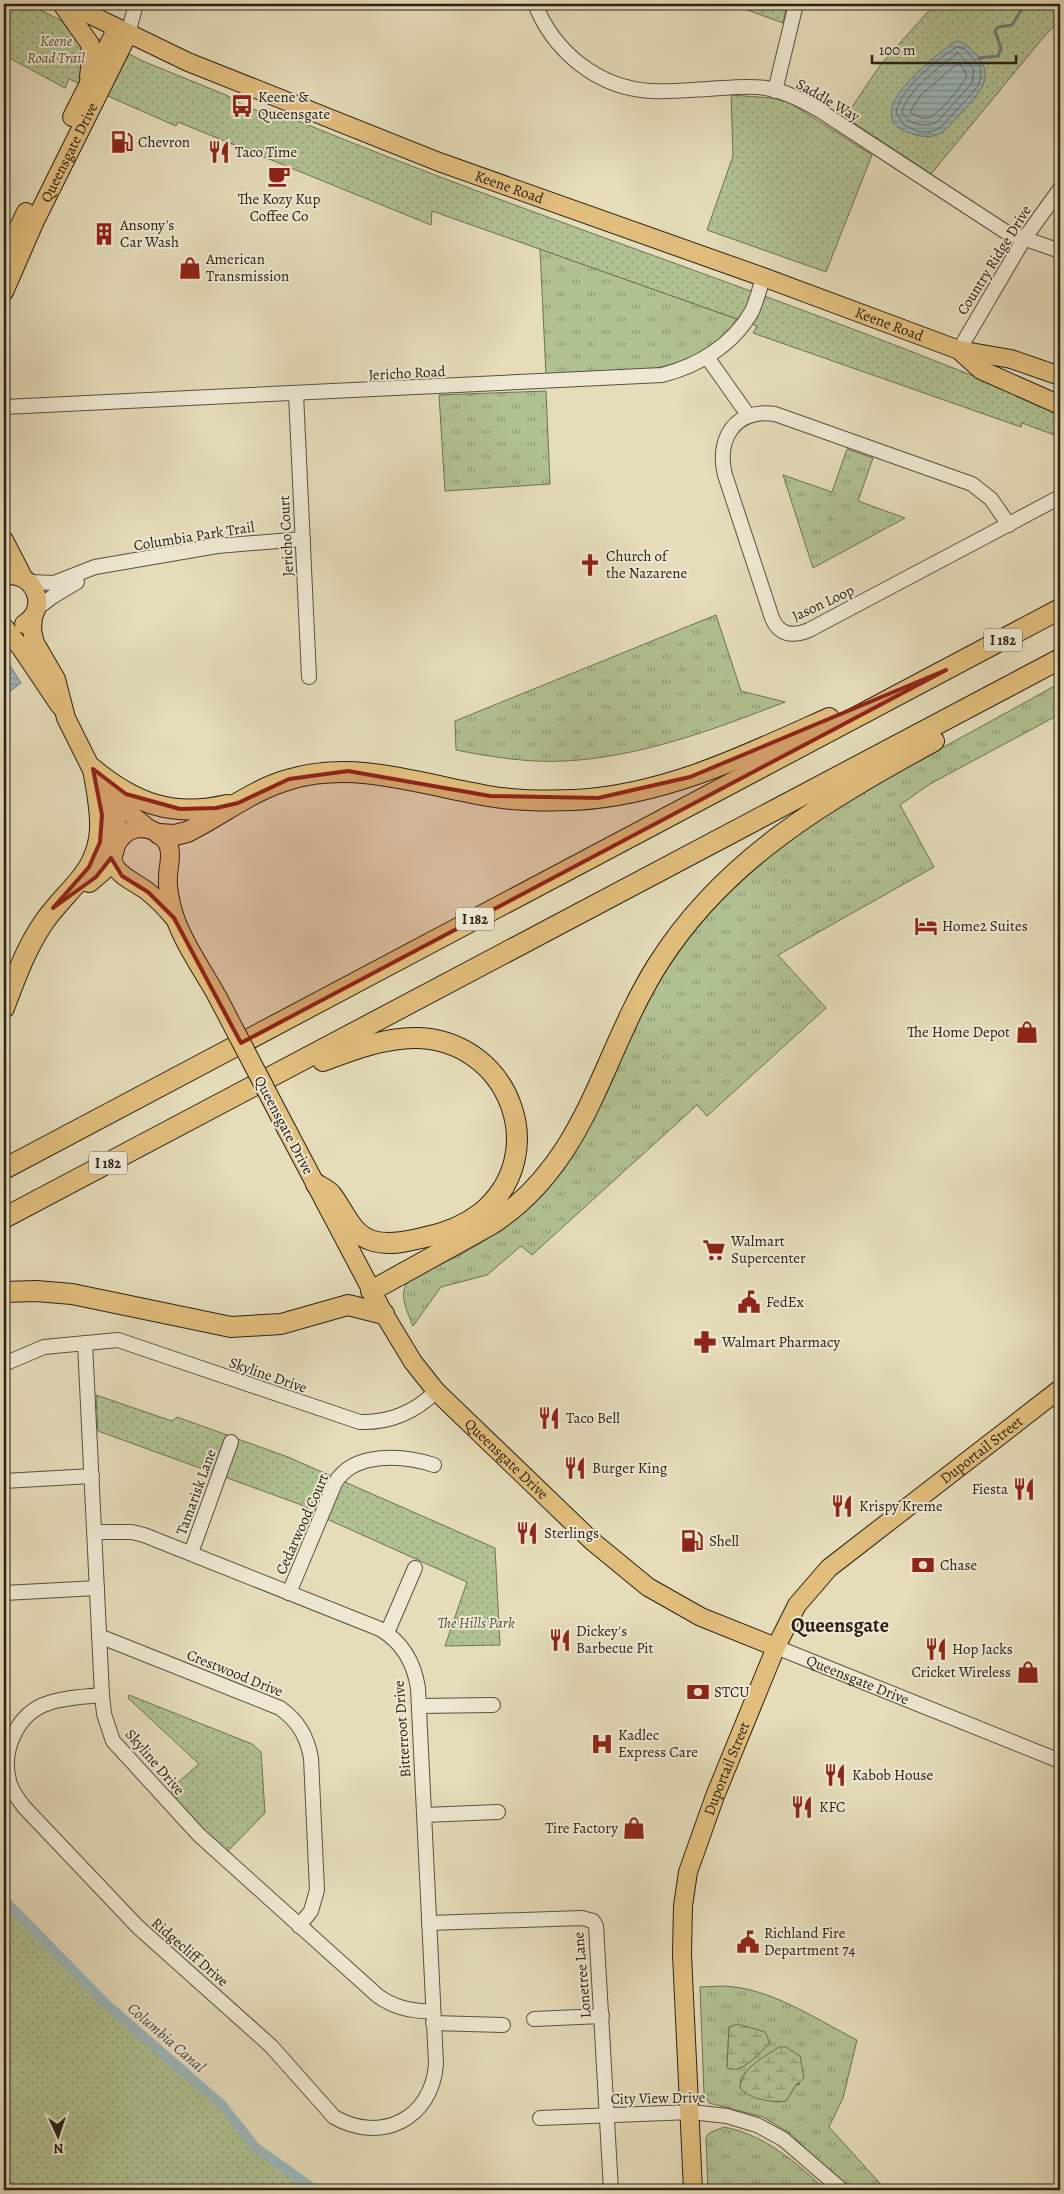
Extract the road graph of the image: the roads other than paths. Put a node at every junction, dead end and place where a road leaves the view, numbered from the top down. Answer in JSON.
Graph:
{"nodes":[{"id":1,"x":62,"y":4,"type":"edge"},
{"id":2,"x":68,"y":4,"type":"edge"},
{"id":3,"x":535,"y":4,"type":"edge"},
{"id":4,"x":796,"y":4,"type":"edge"},
{"id":5,"x":134,"y":8,"type":"edge"},
{"id":6,"x":122,"y":31,"type":"junction"},
{"id":7,"x":88,"y":86,"type":"junction"},
{"id":8,"x":775,"y":90,"type":"junction"},
{"id":9,"x":1060,"y":189,"type":"edge"},
{"id":10,"x":1024,"y":239,"type":"junction"},
{"id":11,"x":1060,"y":251,"type":"edge"},
{"id":12,"x":4,"y":258,"type":"edge"},
{"id":13,"x":764,"y":277,"type":"junction"},
{"id":14,"x":4,"y":292,"type":"edge"},
{"id":15,"x":959,"y":350,"type":"junction"},
{"id":16,"x":707,"y":357,"type":"junction"},
{"id":17,"x":1060,"y":376,"type":"edge"},
{"id":18,"x":296,"y":394,"type":"junction"},
{"id":19,"x":1060,"y":405,"type":"edge"},
{"id":20,"x":4,"y":407,"type":"edge"},
{"id":21,"x":748,"y":415,"type":"junction"},
{"id":22,"x":1060,"y":497,"type":"edge"},
{"id":23,"x":1009,"y":525,"type":"junction"},
{"id":24,"x":303,"y":539,"type":"junction"},
{"id":25,"x":4,"y":540,"type":"edge"},
{"id":26,"x":121,"y":564,"type":"junction"},
{"id":27,"x":4,"y":576,"type":"edge"},
{"id":28,"x":26,"y":580,"type":"junction"},
{"id":29,"x":1060,"y":609,"type":"edge"},
{"id":30,"x":34,"y":613,"type":"junction"},
{"id":31,"x":4,"y":626,"type":"edge"},
{"id":32,"x":1060,"y":659,"type":"edge"},
{"id":33,"x":1060,"y":666,"type":"edge"},
{"id":34,"x":946,"y":670,"type":"junction"},
{"id":35,"x":309,"y":677,"type":"dead end"},
{"id":36,"x":63,"y":710,"type":"junction"},
{"id":37,"x":93,"y":769,"type":"junction"},
{"id":38,"x":238,"y":803,"type":"junction"},
{"id":39,"x":154,"y":832,"type":"junction"},
{"id":40,"x":115,"y":847,"type":"junction"},
{"id":41,"x":53,"y":908,"type":"junction"},
{"id":42,"x":174,"y":918,"type":"junction"},
{"id":43,"x":4,"y":1008,"type":"edge"},
{"id":44,"x":213,"y":1108,"type":"junction"},
{"id":45,"x":4,"y":1169,"type":"edge"},
{"id":46,"x":316,"y":1184,"type":"junction"},
{"id":47,"x":4,"y":1218,"type":"edge"},
{"id":48,"x":371,"y":1291,"type":"junction"},
{"id":49,"x":4,"y":1292,"type":"edge"},
{"id":50,"x":384,"y":1314,"type":"junction"},
{"id":51,"x":85,"y":1342,"type":"junction"},
{"id":52,"x":4,"y":1364,"type":"edge"},
{"id":53,"x":1060,"y":1389,"type":"edge"},
{"id":54,"x":436,"y":1391,"type":"junction"},
{"id":55,"x":232,"y":1442,"type":"dead end"},
{"id":56,"x":434,"y":1465,"type":"dead end"},
{"id":57,"x":92,"y":1476,"type":"junction"},
{"id":58,"x":4,"y":1481,"type":"edge"},
{"id":59,"x":95,"y":1532,"type":"junction"},
{"id":60,"x":191,"y":1553,"type":"junction"},
{"id":61,"x":415,"y":1568,"type":"dead end"},
{"id":62,"x":97,"y":1588,"type":"junction"},
{"id":63,"x":4,"y":1593,"type":"edge"},
{"id":64,"x":289,"y":1594,"type":"junction"},
{"id":65,"x":386,"y":1633,"type":"junction"},
{"id":66,"x":99,"y":1636,"type":"junction"},
{"id":67,"x":776,"y":1647,"type":"junction"},
{"id":68,"x":102,"y":1696,"type":"junction"},
{"id":69,"x":493,"y":1705,"type":"dead end"},
{"id":70,"x":419,"y":1706,"type":"junction"},
{"id":71,"x":1060,"y":1762,"type":"edge"},
{"id":72,"x":498,"y":1812,"type":"dead end"},
{"id":73,"x":424,"y":1815,"type":"junction"},
{"id":74,"x":429,"y":1923,"type":"junction"},
{"id":75,"x":299,"y":1926,"type":"junction"},
{"id":76,"x":602,"y":2016,"type":"junction"},
{"id":77,"x":433,"y":2017,"type":"junction"},
{"id":78,"x":534,"y":2020,"type":"dead end"},
{"id":79,"x":503,"y":2025,"type":"dead end"},
{"id":80,"x":690,"y":2112,"type":"junction"},
{"id":81,"x":608,"y":2115,"type":"junction"},
{"id":82,"x":540,"y":2118,"type":"dead end"},
{"id":83,"x":611,"y":2190,"type":"edge"},
{"id":84,"x":693,"y":2190,"type":"edge"},
{"id":85,"x":842,"y":2190,"type":"edge"}],
"edges":[{"from":1,"to":7,"type":"main road"},
{"from":2,"to":6,"type":"main road","name":"Keene Road"},
{"from":3,"to":8,"type":"street","name":"Saddle Way"},
{"from":4,"to":8,"type":"street"},
{"from":5,"to":6,"type":"street","name":"Queensgate Drive"},
{"from":6,"to":7,"type":"main road","name":"Queensgate Drive"},
{"from":6,"to":13,"type":"main road","name":"Keene Road"},
{"from":6,"to":14,"type":"main road","name":"Queensgate Drive"},
{"from":7,"to":12,"type":"main road","name":"Queensgate Drive"},
{"from":8,"to":10,"type":"street","name":"Saddle Way"},
{"from":9,"to":10,"type":"street","name":"Country Ridge Drive"},
{"from":10,"to":11,"type":"street","name":"Saddle Way"},
{"from":10,"to":15,"type":"street","name":"Country Ridge Drive"},
{"from":13,"to":15,"type":"main road","name":"Keene Road"},
{"from":13,"to":16,"type":"street","name":"Jericho Road"},
{"from":15,"to":17,"type":"main road","name":"Keene Road"},
{"from":15,"to":19,"type":"main road","name":"Keene Road"},
{"from":16,"to":18,"type":"street","name":"Jericho Road"},
{"from":16,"to":21,"type":"street"},
{"from":18,"to":20,"type":"street","name":"Jericho Road"},
{"from":18,"to":24,"type":"street","name":"Jericho Court"},
{"from":21,"to":23,"type":"street"},
{"from":21,"to":23,"type":"street","name":"Jason Loop"},
{"from":22,"to":23,"type":"street","name":"Jason Loop"},
{"from":24,"to":26,"type":"street","name":"Columbia Park Trail"},
{"from":24,"to":35,"type":"street","name":"Jericho Court"},
{"from":25,"to":28,"type":"main road"},
{"from":26,"to":28,"type":"street","name":"Columbia Park Trail"},
{"from":26,"to":30,"type":"street","name":"Columbia Park Trail"},
{"from":27,"to":28,"type":"main road"},
{"from":28,"to":30,"type":"main road"},
{"from":29,"to":34,"type":"highway","number":"I 182"},
{"from":30,"to":31,"type":"main road"},
{"from":30,"to":36,"type":"main road"},
{"from":31,"to":36,"type":"main road"},
{"from":32,"to":44,"type":"highway","number":"I 182"},
{"from":33,"to":48,"type":"highway"},
{"from":34,"to":38,"type":"highway"},
{"from":34,"to":45,"type":"highway","number":"I 182"},
{"from":36,"to":37,"type":"main road"},
{"from":37,"to":38,"type":"highway"},
{"from":37,"to":39,"type":"main road"},
{"from":37,"to":40,"type":"main road"},
{"from":37,"to":41,"type":"highway"},
{"from":38,"to":39,"type":"highway"},
{"from":39,"to":40,"type":"main road"},
{"from":39,"to":42,"type":"main road"},
{"from":40,"to":41,"type":"highway"},
{"from":40,"to":42,"type":"main road"},
{"from":41,"to":43,"type":"highway"},
{"from":42,"to":46,"type":"main road","name":"Queensgate Drive","bridge":true},
{"from":44,"to":46,"type":"highway"},
{"from":44,"to":47,"type":"highway","number":"I 182"},
{"from":46,"to":48,"type":"main road","name":"Queensgate Drive"},
{"from":48,"to":50,"type":"main road","name":"Queensgate Drive"},
{"from":49,"to":50,"type":"highway"},
{"from":50,"to":54,"type":"main road","name":"Queensgate Drive"},
{"from":51,"to":52,"type":"street","name":"Skyline Drive"},
{"from":51,"to":54,"type":"street","name":"Skyline Drive"},
{"from":51,"to":57,"type":"street","name":"Skyline Drive"},
{"from":53,"to":67,"type":"main road","name":"Duportail Street"},
{"from":54,"to":67,"type":"main road","name":"Queensgate Drive"},
{"from":55,"to":60,"type":"street","name":"Tamarisk Lane"},
{"from":56,"to":64,"type":"street","name":"Cedarwood Court"},
{"from":57,"to":58,"type":"street"},
{"from":57,"to":59,"type":"street","name":"Skyline Drive"},
{"from":59,"to":60,"type":"street","name":"Bitterroot Drive"},
{"from":59,"to":62,"type":"street","name":"Skyline Drive"},
{"from":60,"to":64,"type":"street","name":"Bitterroot Drive"},
{"from":61,"to":65,"type":"street"},
{"from":62,"to":63,"type":"street"},
{"from":62,"to":66,"type":"street","name":"Skyline Drive"},
{"from":64,"to":65,"type":"street","name":"Bitterroot Drive"},
{"from":65,"to":70,"type":"street","name":"Bitterroot Drive"},
{"from":66,"to":68,"type":"street","name":"Skyline Drive"},
{"from":66,"to":75,"type":"street","name":"Crestwood Drive"},
{"from":67,"to":71,"type":"street","name":"Queensgate Drive"},
{"from":67,"to":80,"type":"main road","name":"Duportail Street"},
{"from":68,"to":75,"type":"street","name":"Skyline Drive"},
{"from":68,"to":77,"type":"street","name":"Ridgecliff Drive"},
{"from":69,"to":70,"type":"street"},
{"from":70,"to":73,"type":"street","name":"Bitterroot Drive"},
{"from":72,"to":73,"type":"street"},
{"from":73,"to":74,"type":"street","name":"Bitterroot Drive"},
{"from":74,"to":76,"type":"street","name":"Lonetree Lane"},
{"from":74,"to":77,"type":"street","name":"Bitterroot Drive"},
{"from":75,"to":77,"type":"street","name":"Skyline Drive"},
{"from":76,"to":78,"type":"street"},
{"from":76,"to":81,"type":"street","name":"Lonetree Lane"},
{"from":77,"to":79,"type":"street","name":"Skyline Drive"},
{"from":80,"to":81,"type":"street","name":"City View Drive"},
{"from":80,"to":84,"type":"main road","name":"Duportail Street"},
{"from":80,"to":85,"type":"street","name":"City View Drive"},
{"from":81,"to":82,"type":"street","name":"City View Drive"},
{"from":81,"to":83,"type":"street","name":"Lonetree Lane"}]}
